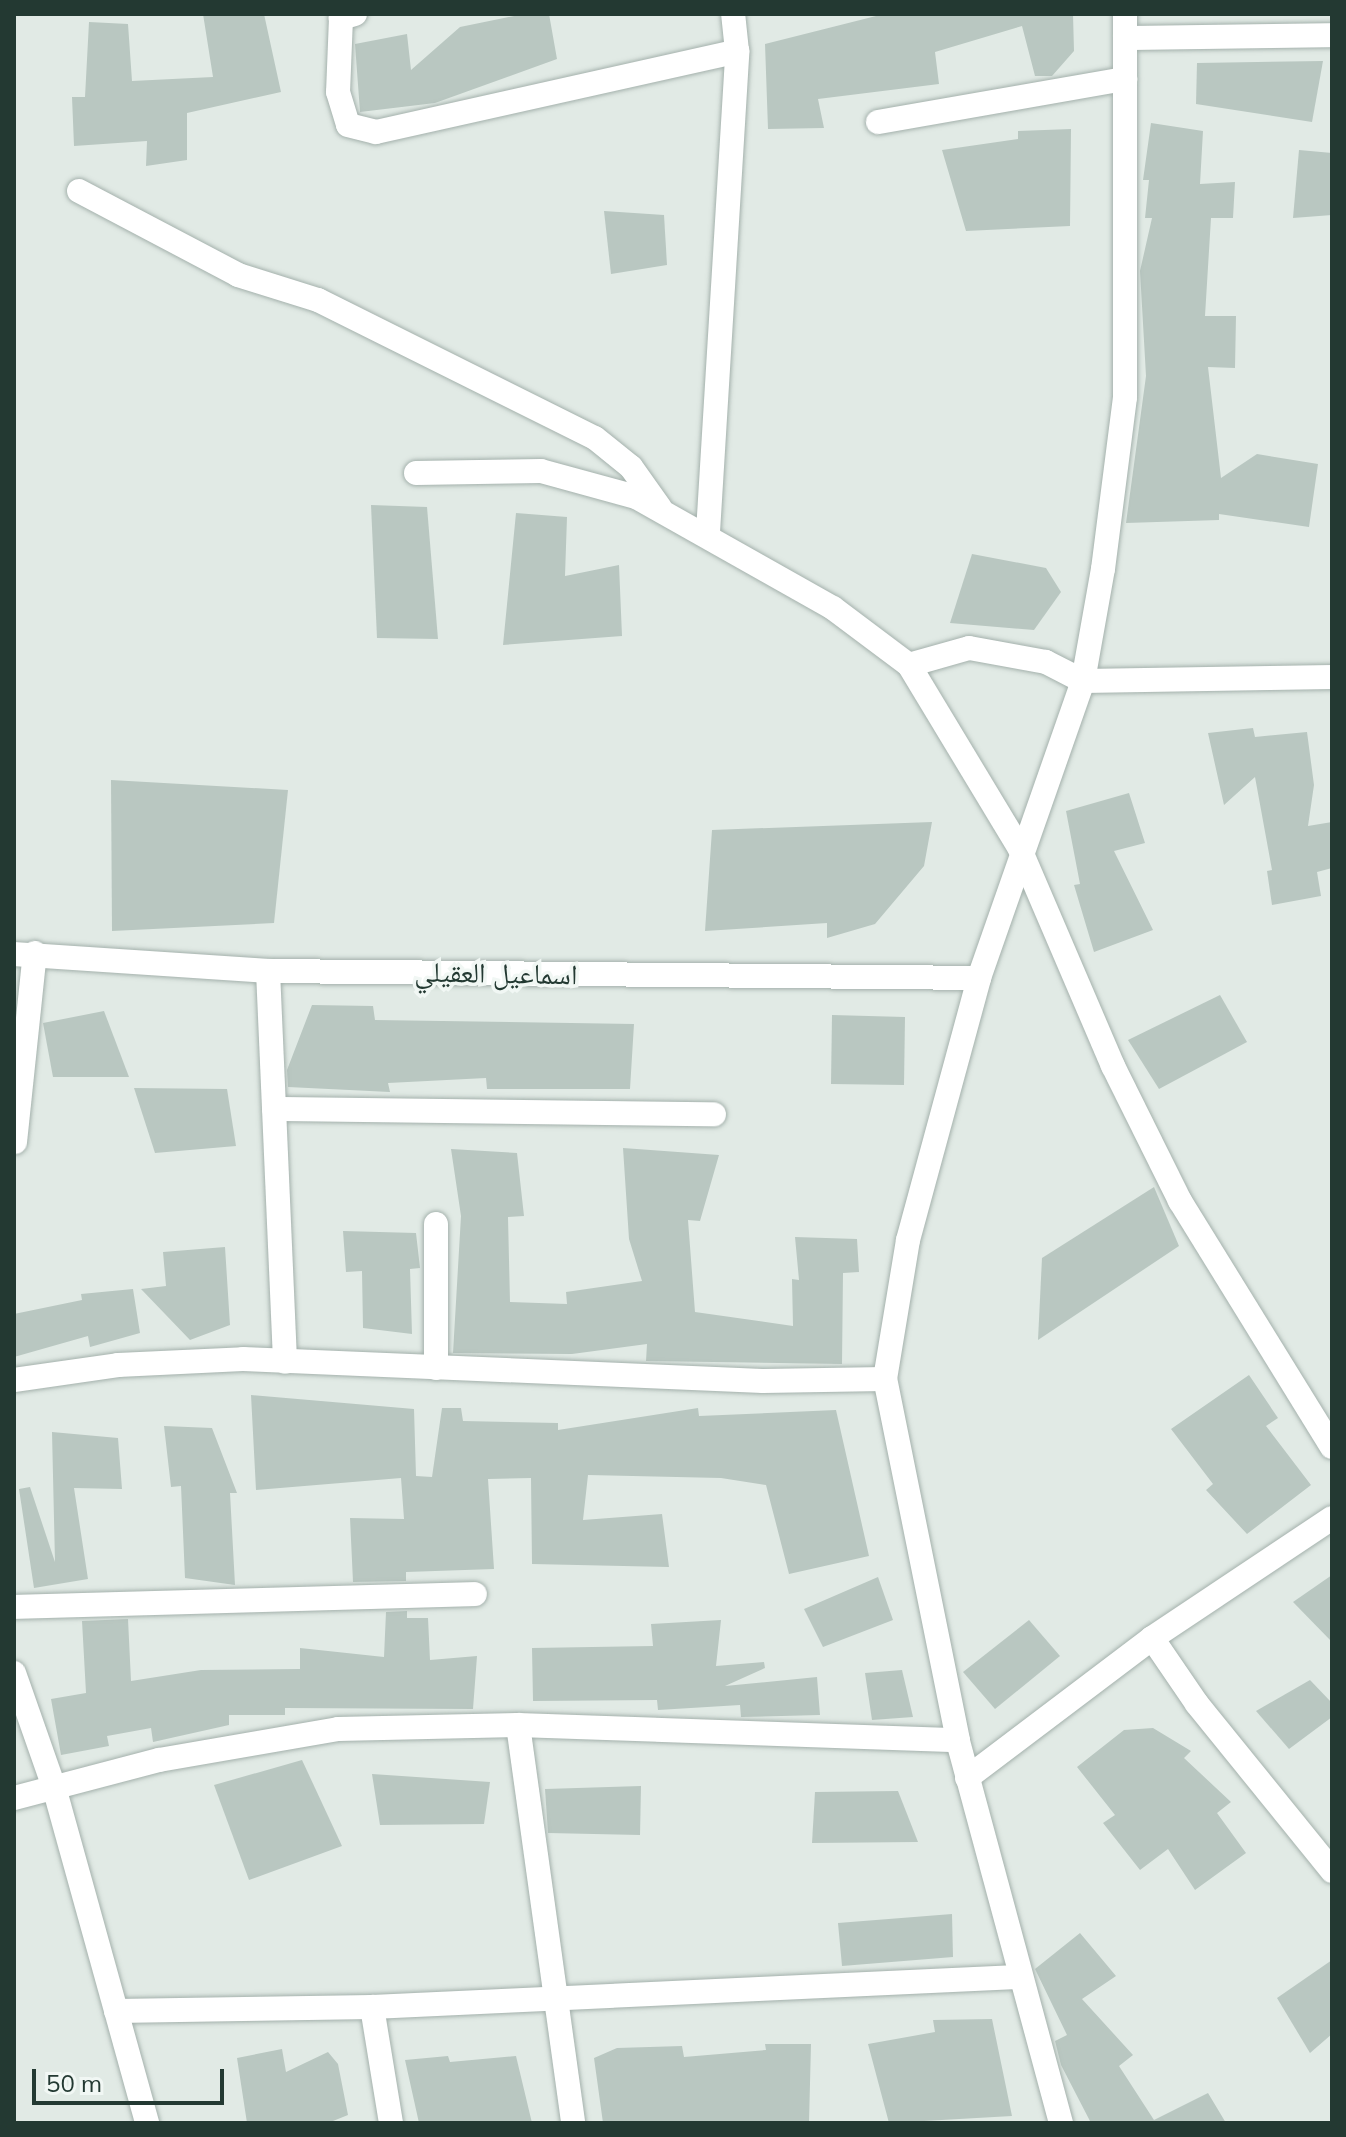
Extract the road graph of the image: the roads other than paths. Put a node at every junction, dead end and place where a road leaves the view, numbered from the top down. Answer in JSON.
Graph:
{"nodes":[{"id":1,"x":733,"y":14,"type":"edge"},
{"id":2,"x":346,"y":15,"type":"edge"},
{"id":3,"x":1125,"y":26,"type":"edge"},
{"id":4,"x":1332,"y":35,"type":"edge"},
{"id":5,"x":737,"y":51,"type":"junction"},
{"id":6,"x":1125,"y":79,"type":"junction"},
{"id":7,"x":878,"y":122,"type":"dead end"},
{"id":8,"x":79,"y":191,"type":"dead end"},
{"id":9,"x":416,"y":473,"type":"dead end"},
{"id":10,"x":660,"y":508,"type":"junction"},
{"id":11,"x":708,"y":532,"type":"junction"},
{"id":12,"x":909,"y":665,"type":"junction"},
{"id":13,"x":1332,"y":677,"type":"edge"},
{"id":14,"x":1083,"y":681,"type":"junction"},
{"id":15,"x":1020,"y":849,"type":"junction"},
{"id":16,"x":24,"y":954,"type":"edge"},
{"id":17,"x":268,"y":971,"type":"junction"},
{"id":18,"x":979,"y":978,"type":"junction"},
{"id":19,"x":274,"y":1109,"type":"junction"},
{"id":20,"x":714,"y":1114,"type":"dead end"},
{"id":21,"x":15,"y":1142,"type":"edge"},
{"id":22,"x":436,"y":1224,"type":"dead end"},
{"id":23,"x":285,"y":1362,"type":"junction"},
{"id":24,"x":436,"y":1368,"type":"junction"},
{"id":25,"x":885,"y":1379,"type":"junction"},
{"id":26,"x":14,"y":1380,"type":"edge"},
{"id":27,"x":1332,"y":1447,"type":"edge"},
{"id":28,"x":1332,"y":1518,"type":"edge"},
{"id":29,"x":475,"y":1594,"type":"dead end"},
{"id":30,"x":14,"y":1607,"type":"edge"},
{"id":31,"x":1152,"y":1638,"type":"junction"},
{"id":32,"x":14,"y":1673,"type":"edge"},
{"id":33,"x":518,"y":1725,"type":"junction"},
{"id":34,"x":958,"y":1740,"type":"junction"},
{"id":35,"x":967,"y":1778,"type":"junction"},
{"id":36,"x":54,"y":1787,"type":"junction"},
{"id":37,"x":14,"y":1798,"type":"edge"},
{"id":38,"x":1332,"y":1871,"type":"edge"},
{"id":39,"x":1017,"y":1977,"type":"junction"},
{"id":40,"x":552,"y":2000,"type":"junction"},
{"id":41,"x":372,"y":2007,"type":"junction"},
{"id":42,"x":116,"y":2011,"type":"junction"},
{"id":43,"x":147,"y":2123,"type":"edge"},
{"id":44,"x":391,"y":2123,"type":"edge"},
{"id":45,"x":573,"y":2123,"type":"edge"},
{"id":46,"x":1061,"y":2123,"type":"edge"}],
"edges":[{"from":1,"to":5,"type":"street"},
{"from":2,"to":5,"type":"street"},
{"from":3,"to":4,"type":"street"},
{"from":3,"to":6,"type":"street"},
{"from":5,"to":11,"type":"street"},
{"from":6,"to":7,"type":"street"},
{"from":6,"to":14,"type":"street"},
{"from":8,"to":10,"type":"street"},
{"from":9,"to":10,"type":"street"},
{"from":10,"to":11,"type":"street"},
{"from":11,"to":12,"type":"street"},
{"from":12,"to":14,"type":"street"},
{"from":12,"to":15,"type":"street"},
{"from":13,"to":14,"type":"street"},
{"from":14,"to":15,"type":"street"},
{"from":15,"to":18,"type":"street"},
{"from":15,"to":27,"type":"street"},
{"from":16,"to":17,"type":"street","name":"اسماعيل العقيلي"},
{"from":16,"to":21,"type":"street"},
{"from":17,"to":18,"type":"street","name":"اسماعيل العقيلي"},
{"from":17,"to":19,"type":"street"},
{"from":18,"to":25,"type":"street"},
{"from":19,"to":20,"type":"street"},
{"from":19,"to":23,"type":"street"},
{"from":22,"to":24,"type":"street"},
{"from":23,"to":24,"type":"street"},
{"from":23,"to":26,"type":"street"},
{"from":24,"to":25,"type":"street"},
{"from":25,"to":34,"type":"street"},
{"from":28,"to":31,"type":"street"},
{"from":29,"to":30,"type":"street"},
{"from":31,"to":35,"type":"street"},
{"from":31,"to":38,"type":"street"},
{"from":32,"to":36,"type":"street"},
{"from":33,"to":34,"type":"street"},
{"from":33,"to":36,"type":"street"},
{"from":33,"to":40,"type":"street"},
{"from":34,"to":35,"type":"street"},
{"from":35,"to":39,"type":"street"},
{"from":36,"to":37,"type":"street"},
{"from":36,"to":42,"type":"street"},
{"from":39,"to":40,"type":"street"},
{"from":39,"to":46,"type":"street"},
{"from":40,"to":41,"type":"street"},
{"from":40,"to":45,"type":"street"},
{"from":41,"to":42,"type":"street"},
{"from":41,"to":44,"type":"street"},
{"from":42,"to":43,"type":"street"}]}
